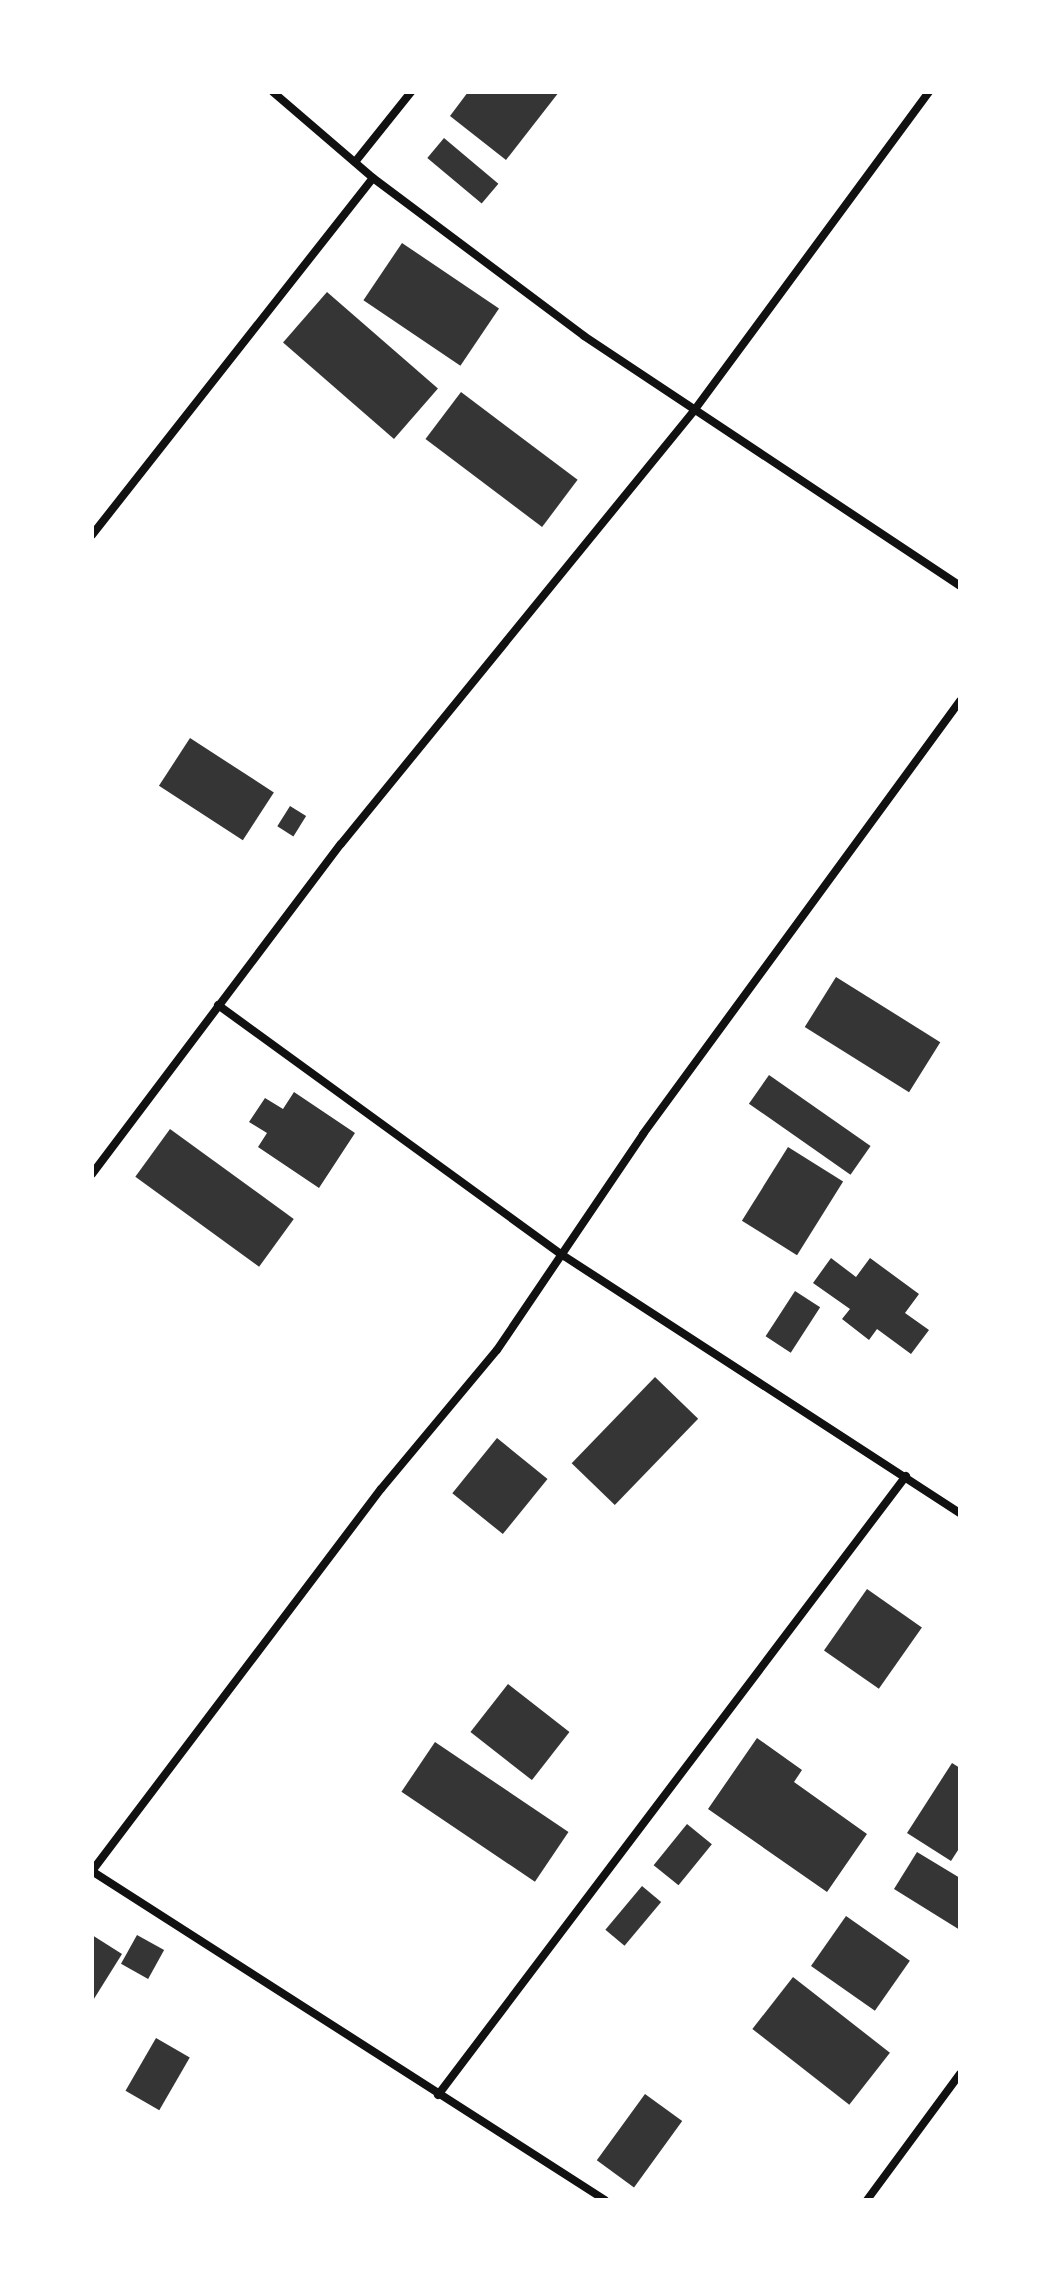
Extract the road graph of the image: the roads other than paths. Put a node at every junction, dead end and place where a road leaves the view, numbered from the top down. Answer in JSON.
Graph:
{"nodes":[{"id":1,"x":273,"y":92,"type":"edge"},
{"id":2,"x":411,"y":92,"type":"edge"},
{"id":3,"x":929,"y":92,"type":"edge"},
{"id":4,"x":355,"y":162,"type":"junction"},
{"id":5,"x":373,"y":178,"type":"junction"},
{"id":6,"x":693,"y":412,"type":"junction"},
{"id":7,"x":92,"y":535,"type":"edge"},
{"id":8,"x":960,"y":586,"type":"edge"},
{"id":9,"x":960,"y":701,"type":"edge"},
{"id":10,"x":218,"y":1005,"type":"junction"},
{"id":11,"x":92,"y":1174,"type":"edge"},
{"id":12,"x":564,"y":1256,"type":"junction"},
{"id":13,"x":906,"y":1476,"type":"junction"},
{"id":14,"x":960,"y":1513,"type":"edge"},
{"id":15,"x":960,"y":2074,"type":"edge"},
{"id":16,"x":438,"y":2095,"type":"junction"},
{"id":17,"x":605,"y":2200,"type":"edge"},
{"id":18,"x":867,"y":2200,"type":"edge"}],
"edges":[{"from":1,"to":4,"type":"street"},
{"from":2,"to":4,"type":"street"},
{"from":3,"to":6,"type":"street"},
{"from":4,"to":5,"type":"street"},
{"from":5,"to":6,"type":"street"},
{"from":5,"to":7,"type":"street"},
{"from":6,"to":8,"type":"street"},
{"from":6,"to":10,"type":"street"},
{"from":9,"to":12,"type":"street"},
{"from":10,"to":11,"type":"street"},
{"from":10,"to":12,"type":"street"},
{"from":12,"to":13,"type":"street"},
{"from":12,"to":16,"type":"street"},
{"from":13,"to":14,"type":"street"},
{"from":13,"to":16,"type":"street"},
{"from":15,"to":18,"type":"street"},
{"from":16,"to":17,"type":"street"}]}
